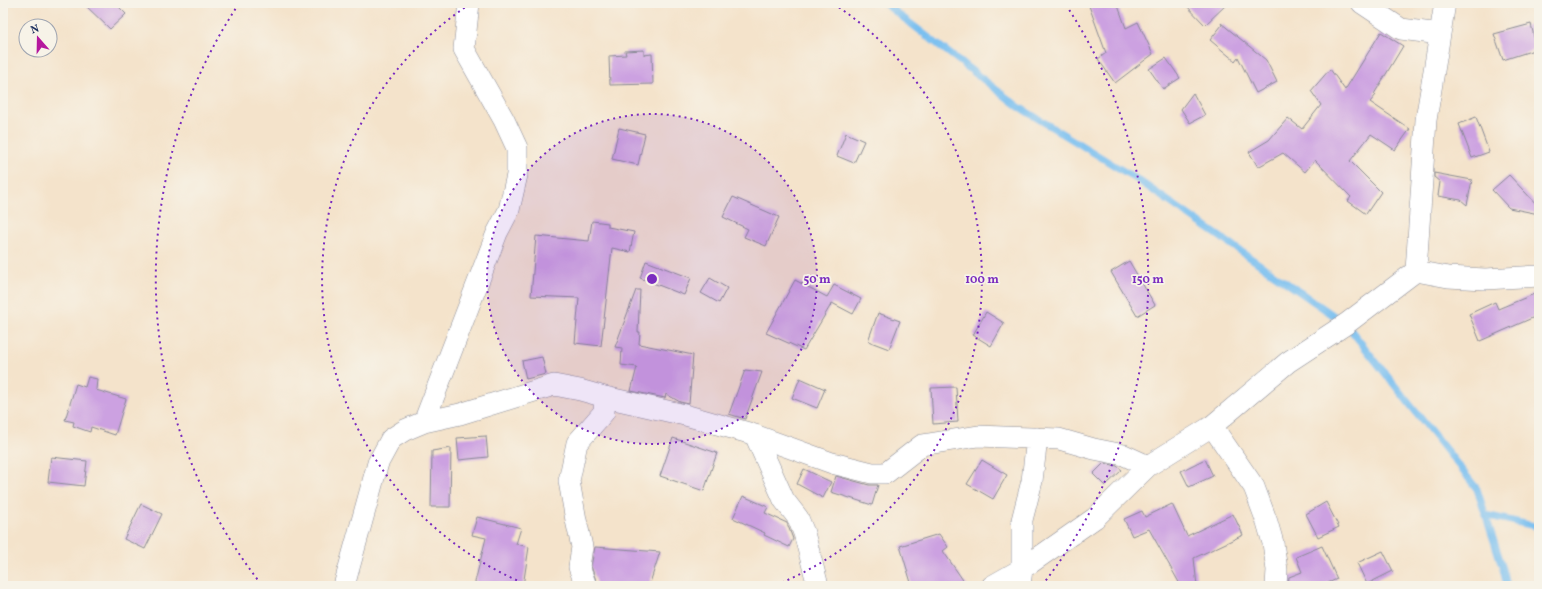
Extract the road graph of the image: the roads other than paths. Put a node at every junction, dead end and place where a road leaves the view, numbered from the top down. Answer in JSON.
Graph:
{"nodes":[{"id":1,"x":469,"y":3,"type":"edge"},
{"id":2,"x":1362,"y":3,"type":"edge"},
{"id":3,"x":1445,"y":3,"type":"edge"},
{"id":4,"x":1440,"y":34,"type":"junction"},
{"id":5,"x":1416,"y":271,"type":"junction"},
{"id":6,"x":1539,"y":276,"type":"edge"},
{"id":7,"x":605,"y":397,"type":"junction"},
{"id":8,"x":424,"y":422,"type":"junction"},
{"id":9,"x":1212,"y":426,"type":"junction"},
{"id":10,"x":755,"y":435,"type":"junction"},
{"id":11,"x":1036,"y":438,"type":"junction"},
{"id":12,"x":1148,"y":466,"type":"junction"},
{"id":13,"x":1021,"y":578,"type":"edge"},
{"id":14,"x":344,"y":586,"type":"edge"},
{"id":15,"x":586,"y":586,"type":"edge"},
{"id":16,"x":818,"y":586,"type":"edge"},
{"id":17,"x":992,"y":586,"type":"edge"},
{"id":18,"x":1276,"y":586,"type":"edge"}],
"edges":[{"from":1,"to":8,"type":"street"},
{"from":2,"to":4,"type":"street"},
{"from":3,"to":4,"type":"street"},
{"from":4,"to":5,"type":"street"},
{"from":5,"to":6,"type":"street"},
{"from":5,"to":9,"type":"street"},
{"from":7,"to":8,"type":"street"},
{"from":7,"to":10,"type":"street"},
{"from":7,"to":15,"type":"street"},
{"from":8,"to":14,"type":"street"},
{"from":9,"to":12,"type":"street"},
{"from":9,"to":18,"type":"street"},
{"from":10,"to":11,"type":"street"},
{"from":10,"to":16,"type":"street"},
{"from":11,"to":12,"type":"street"},
{"from":11,"to":13,"type":"street"},
{"from":12,"to":13,"type":"street"},
{"from":13,"to":17,"type":"street"}]}
